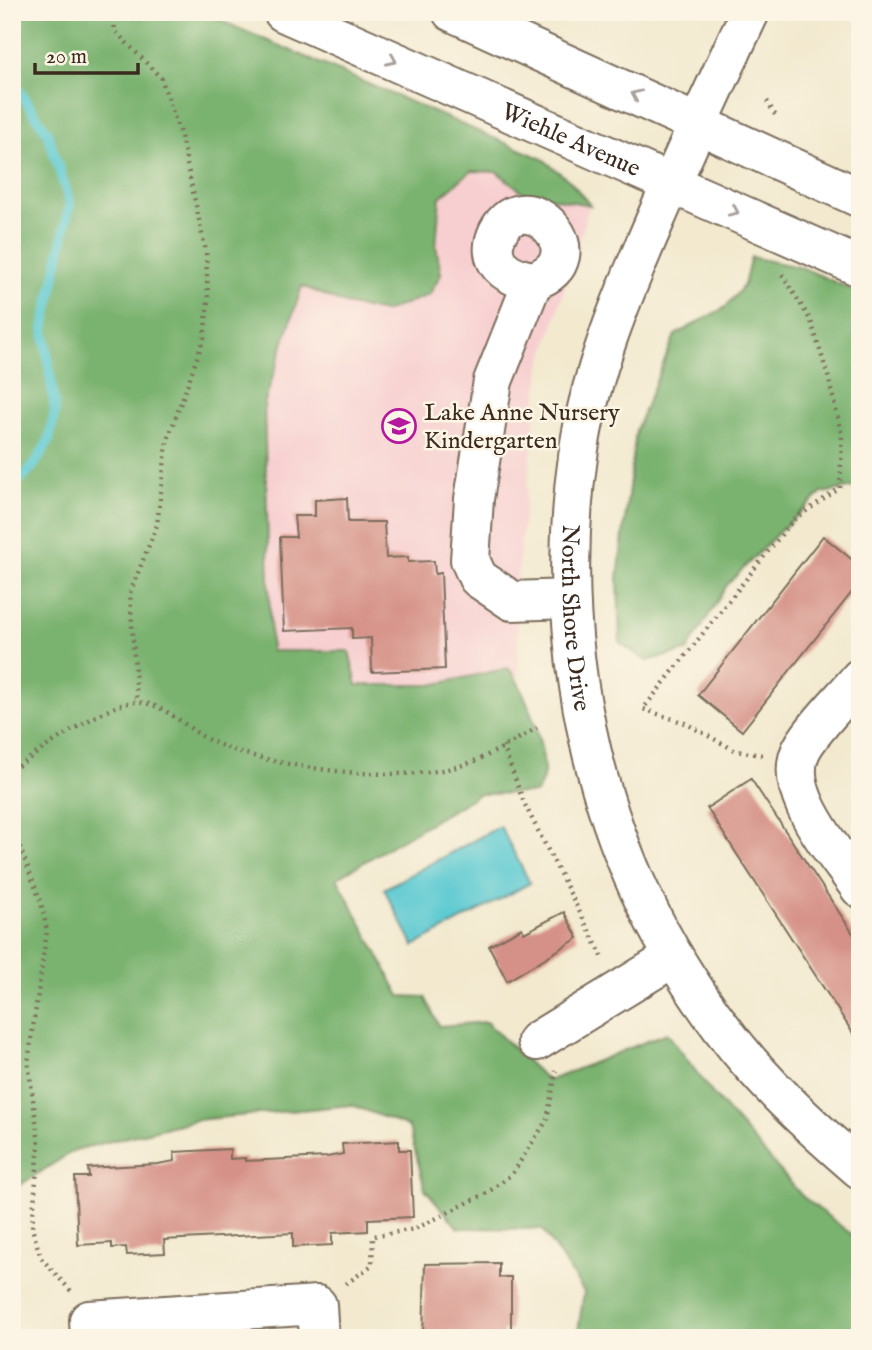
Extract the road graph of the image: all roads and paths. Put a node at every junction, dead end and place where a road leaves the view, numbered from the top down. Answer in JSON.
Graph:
{"nodes":[{"id":1,"x":113,"y":12,"type":"edge"},
{"id":2,"x":284,"y":12,"type":"edge"},
{"id":3,"x":452,"y":12,"type":"edge"},
{"id":4,"x":750,"y":12,"type":"edge"},
{"id":5,"x":698,"y":123,"type":"junction"},
{"id":6,"x":671,"y":183,"type":"junction"},
{"id":7,"x":860,"y":198,"type":"edge"},
{"id":8,"x":775,"y":262,"type":"dead end"},
{"id":9,"x":860,"y":267,"type":"edge"},
{"id":10,"x":533,"y":281,"type":"dead end"},
{"id":11,"x":569,"y":599,"type":"junction"},
{"id":12,"x":860,"y":678,"type":"edge"},
{"id":13,"x":137,"y":702,"type":"junction"},
{"id":14,"x":537,"y":728,"type":"dead end"},
{"id":15,"x":503,"y":746,"type":"junction"},
{"id":16,"x":797,"y":760,"type":"junction"},
{"id":17,"x":12,"y":770,"type":"edge"},
{"id":18,"x":12,"y":827,"type":"edge"},
{"id":19,"x":860,"y":888,"type":"edge"},
{"id":20,"x":674,"y":957,"type":"junction"},
{"id":21,"x":606,"y":962,"type":"dead end"},
{"id":22,"x":537,"y":1041,"type":"joint"},
{"id":23,"x":854,"y":1154,"type":"edge"},
{"id":24,"x":318,"y":1321,"type":"edge"},
{"id":25,"x":90,"y":1329,"type":"edge"}],
"edges":[{"from":1,"to":13,"type":"path"},
{"from":2,"to":6,"type":"street","name":"Wiehle Avenue","one_way":true},
{"from":5,"to":3,"type":"street","one_way":true},
{"from":4,"to":5,"type":"street","name":"North Shore Drive"},
{"from":5,"to":6,"type":"street","name":"North Shore Drive"},
{"from":5,"to":7,"type":"street"},
{"from":6,"to":9,"type":"street","name":"Wiehle Avenue","one_way":true},
{"from":6,"to":11,"type":"street","name":"North Shore Drive"},
{"from":8,"to":16,"type":"path"},
{"from":10,"to":11,"type":"street"},
{"from":11,"to":20,"type":"street","name":"North Shore Drive"},
{"from":12,"to":16,"type":"street"},
{"from":13,"to":15,"type":"path"},
{"from":13,"to":17,"type":"path"},
{"from":14,"to":15,"type":"path"},
{"from":15,"to":21,"type":"path"},
{"from":16,"to":19,"type":"street"},
{"from":18,"to":25,"type":"path"},
{"from":20,"to":22,"type":"street"},
{"from":20,"to":23,"type":"street","name":"North Shore Drive"},
{"from":22,"to":24,"type":"path"},
{"from":24,"to":25,"type":"street"}]}
